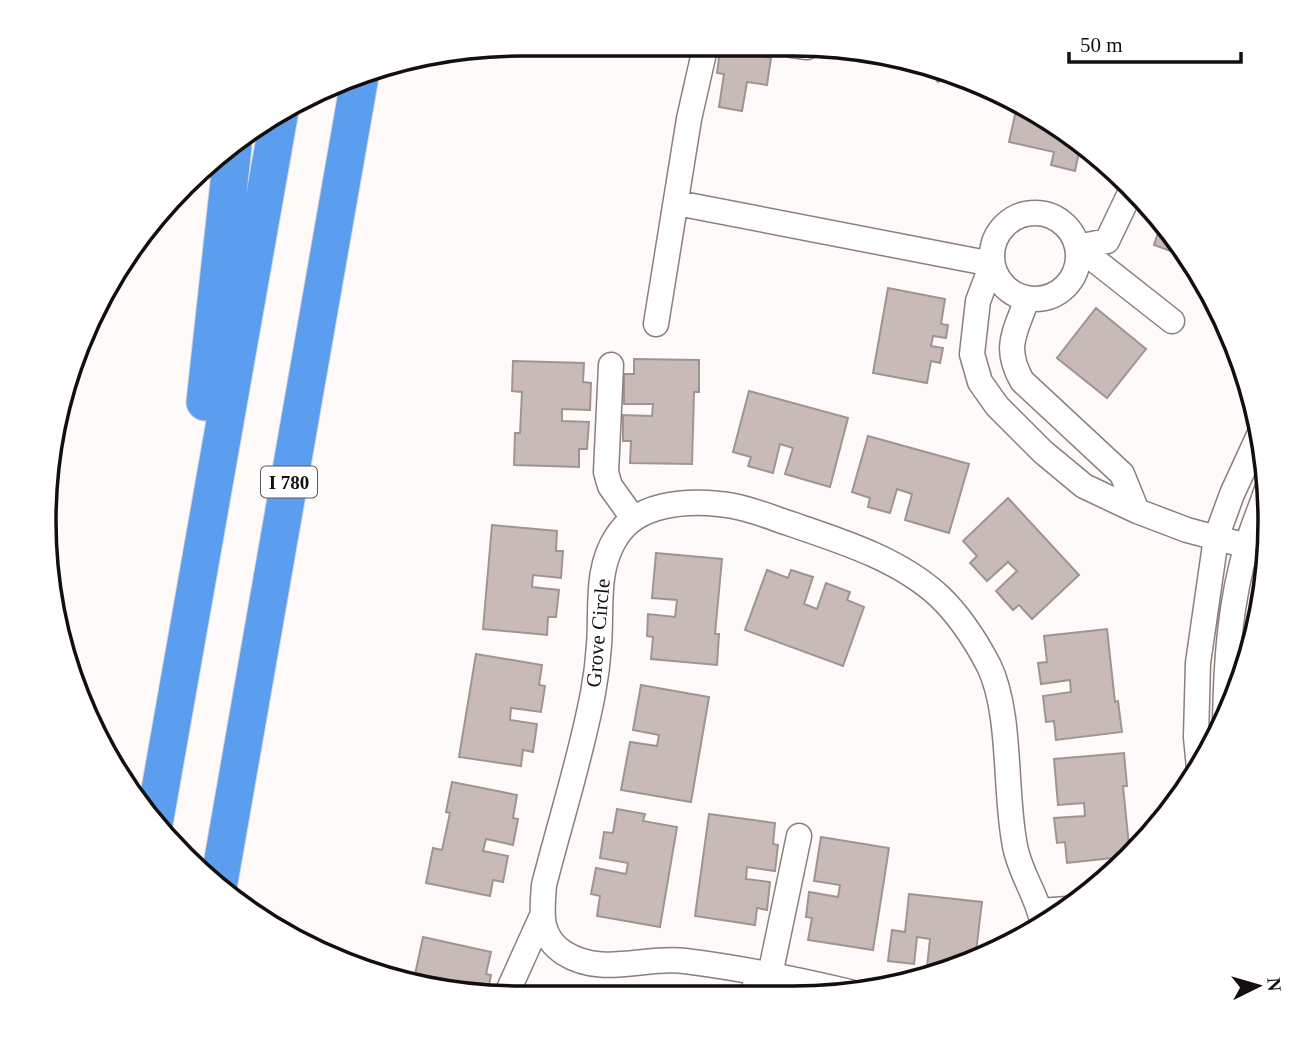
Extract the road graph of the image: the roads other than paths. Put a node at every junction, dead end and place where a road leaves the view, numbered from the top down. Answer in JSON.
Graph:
{"nodes":[{"id":1,"x":703,"y":56,"type":"edge"},
{"id":2,"x":358,"y":86,"type":"edge"},
{"id":3,"x":277,"y":125,"type":"edge"},
{"id":4,"x":232,"y":157,"type":"edge"},
{"id":5,"x":1128,"y":198,"type":"edge"},
{"id":6,"x":677,"y":203,"type":"junction"},
{"id":7,"x":1078,"y":247,"type":"junction"},
{"id":8,"x":992,"y":264,"type":"junction"},
{"id":9,"x":1027,"y":299,"type":"junction"},
{"id":10,"x":1172,"y":321,"type":"dead end"},
{"id":11,"x":656,"y":324,"type":"dead end"},
{"id":12,"x":611,"y":365,"type":"dead end"},
{"id":13,"x":1252,"y":450,"type":"edge"},
{"id":14,"x":1137,"y":511,"type":"junction"},
{"id":15,"x":1258,"y":515,"type":"edge"},
{"id":16,"x":633,"y":518,"type":"junction"},
{"id":17,"x":1216,"y":538,"type":"junction"},
{"id":18,"x":1247,"y":546,"type":"junction"},
{"id":19,"x":1226,"y":690,"type":"edge"},
{"id":20,"x":177,"y":697,"type":"junction"},
{"id":21,"x":1197,"y":751,"type":"edge"},
{"id":22,"x":157,"y":810,"type":"edge"},
{"id":23,"x":799,"y":836,"type":"dead end"},
{"id":24,"x":220,"y":876,"type":"edge"},
{"id":25,"x":1040,"y":915,"type":"edge"},
{"id":26,"x":541,"y":918,"type":"junction"},
{"id":27,"x":760,"y":981,"type":"edge"},
{"id":28,"x":510,"y":986,"type":"edge"},
{"id":29,"x":799,"y":986,"type":"edge"}],
"edges":[{"from":1,"to":6,"type":"street"},
{"from":2,"to":24,"type":"highway","number":"I 780"},
{"from":3,"to":20,"type":"highway"},
{"from":4,"to":20,"type":"highway"},
{"from":5,"to":7,"type":"street"},
{"from":6,"to":8,"type":"street"},
{"from":6,"to":11,"type":"street"},
{"from":7,"to":8,"type":"street"},
{"from":7,"to":9,"type":"street"},
{"from":7,"to":10,"type":"street"},
{"from":8,"to":9,"type":"street"},
{"from":8,"to":14,"type":"street"},
{"from":9,"to":14,"type":"street"},
{"from":12,"to":16,"type":"street"},
{"from":13,"to":17,"type":"street"},
{"from":14,"to":17,"type":"street"},
{"from":15,"to":18,"type":"street"},
{"from":16,"to":25,"type":"street"},
{"from":16,"to":26,"type":"street","name":"Grove Circle"},
{"from":17,"to":18,"type":"street"},
{"from":17,"to":21,"type":"street"},
{"from":18,"to":19,"type":"street"},
{"from":20,"to":22,"type":"highway"},
{"from":23,"to":27,"type":"street"},
{"from":26,"to":27,"type":"street"},
{"from":26,"to":28,"type":"street","name":"Grove Circle"},
{"from":27,"to":29,"type":"street"}]}
